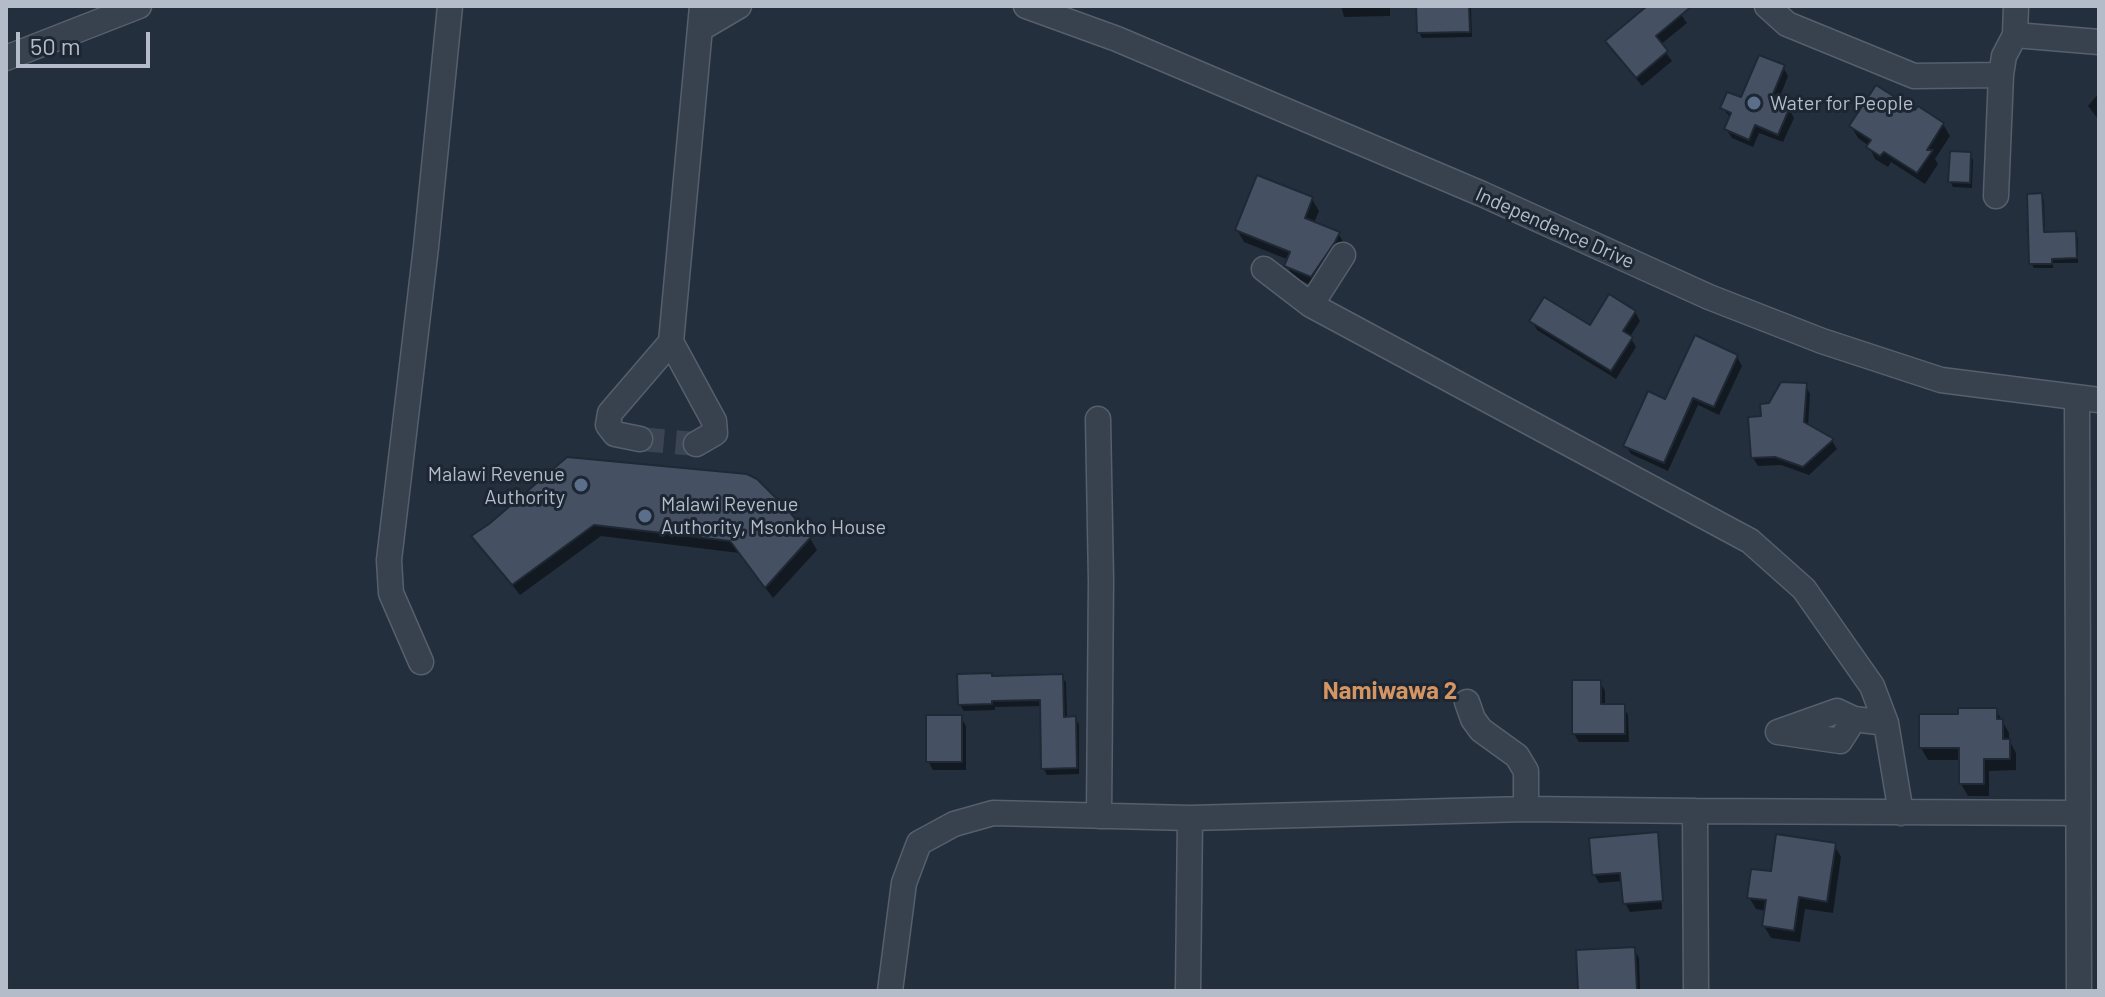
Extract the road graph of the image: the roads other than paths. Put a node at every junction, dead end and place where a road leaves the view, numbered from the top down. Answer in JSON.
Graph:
{"nodes":[{"id":1,"x":139,"y":6,"type":"edge"},
{"id":2,"x":450,"y":6,"type":"edge"},
{"id":3,"x":739,"y":6,"type":"edge"},
{"id":4,"x":1026,"y":6,"type":"edge"},
{"id":5,"x":1767,"y":6,"type":"edge"},
{"id":6,"x":2016,"y":6,"type":"edge"},
{"id":7,"x":701,"y":17,"type":"edge"},
{"id":8,"x":2015,"y":35,"type":"junction"},
{"id":9,"x":2099,"y":42,"type":"edge"},
{"id":10,"x":6,"y":58,"type":"edge"},
{"id":11,"x":2001,"y":75,"type":"junction"},
{"id":12,"x":1996,"y":196,"type":"dead end"},
{"id":13,"x":1343,"y":255,"type":"dead end"},
{"id":14,"x":1264,"y":269,"type":"dead end"},
{"id":15,"x":1311,"y":305,"type":"junction"},
{"id":16,"x":671,"y":342,"type":"junction"},
{"id":17,"x":2088,"y":400,"type":"edge"},
{"id":18,"x":1098,"y":419,"type":"dead end"},
{"id":19,"x":640,"y":439,"type":"tunnel mouth"},
{"id":20,"x":696,"y":444,"type":"dead end"},
{"id":21,"x":421,"y":662,"type":"dead end"},
{"id":22,"x":1467,"y":702,"type":"dead end"},
{"id":23,"x":1854,"y":719,"type":"dead end"},
{"id":24,"x":1886,"y":723,"type":"junction"},
{"id":25,"x":2088,"y":781,"type":"edge"},
{"id":26,"x":1526,"y":809,"type":"junction"},
{"id":27,"x":1695,"y":811,"type":"junction"},
{"id":28,"x":1901,"y":813,"type":"junction"},
{"id":29,"x":2078,"y":813,"type":"junction"},
{"id":30,"x":1099,"y":816,"type":"junction"},
{"id":31,"x":1190,"y":818,"type":"junction"},
{"id":32,"x":890,"y":991,"type":"edge"},
{"id":33,"x":1188,"y":991,"type":"edge"},
{"id":34,"x":1696,"y":991,"type":"edge"},
{"id":35,"x":2079,"y":991,"type":"edge"}],
"edges":[{"from":1,"to":10,"type":"street"},
{"from":2,"to":21,"type":"street"},
{"from":3,"to":7,"type":"street"},
{"from":4,"to":17,"type":"street","name":"Independence Drive"},
{"from":5,"to":11,"type":"street"},
{"from":6,"to":8,"type":"street"},
{"from":7,"to":16,"type":"street"},
{"from":8,"to":9,"type":"street"},
{"from":8,"to":11,"type":"street"},
{"from":11,"to":12,"type":"street"},
{"from":13,"to":15,"type":"street"},
{"from":14,"to":15,"type":"street"},
{"from":15,"to":24,"type":"street"},
{"from":16,"to":19,"type":"street"},
{"from":16,"to":20,"type":"street"},
{"from":17,"to":25,"type":"street"},
{"from":18,"to":30,"type":"street"},
{"from":22,"to":26,"type":"street"},
{"from":23,"to":24,"type":"street"},
{"from":24,"to":28,"type":"street"},
{"from":25,"to":29,"type":"street"},
{"from":26,"to":27,"type":"street"},
{"from":26,"to":31,"type":"street"},
{"from":27,"to":28,"type":"street"},
{"from":27,"to":34,"type":"street"},
{"from":28,"to":29,"type":"street"},
{"from":29,"to":35,"type":"street"},
{"from":30,"to":31,"type":"street"},
{"from":30,"to":32,"type":"street"},
{"from":31,"to":33,"type":"street"}]}
